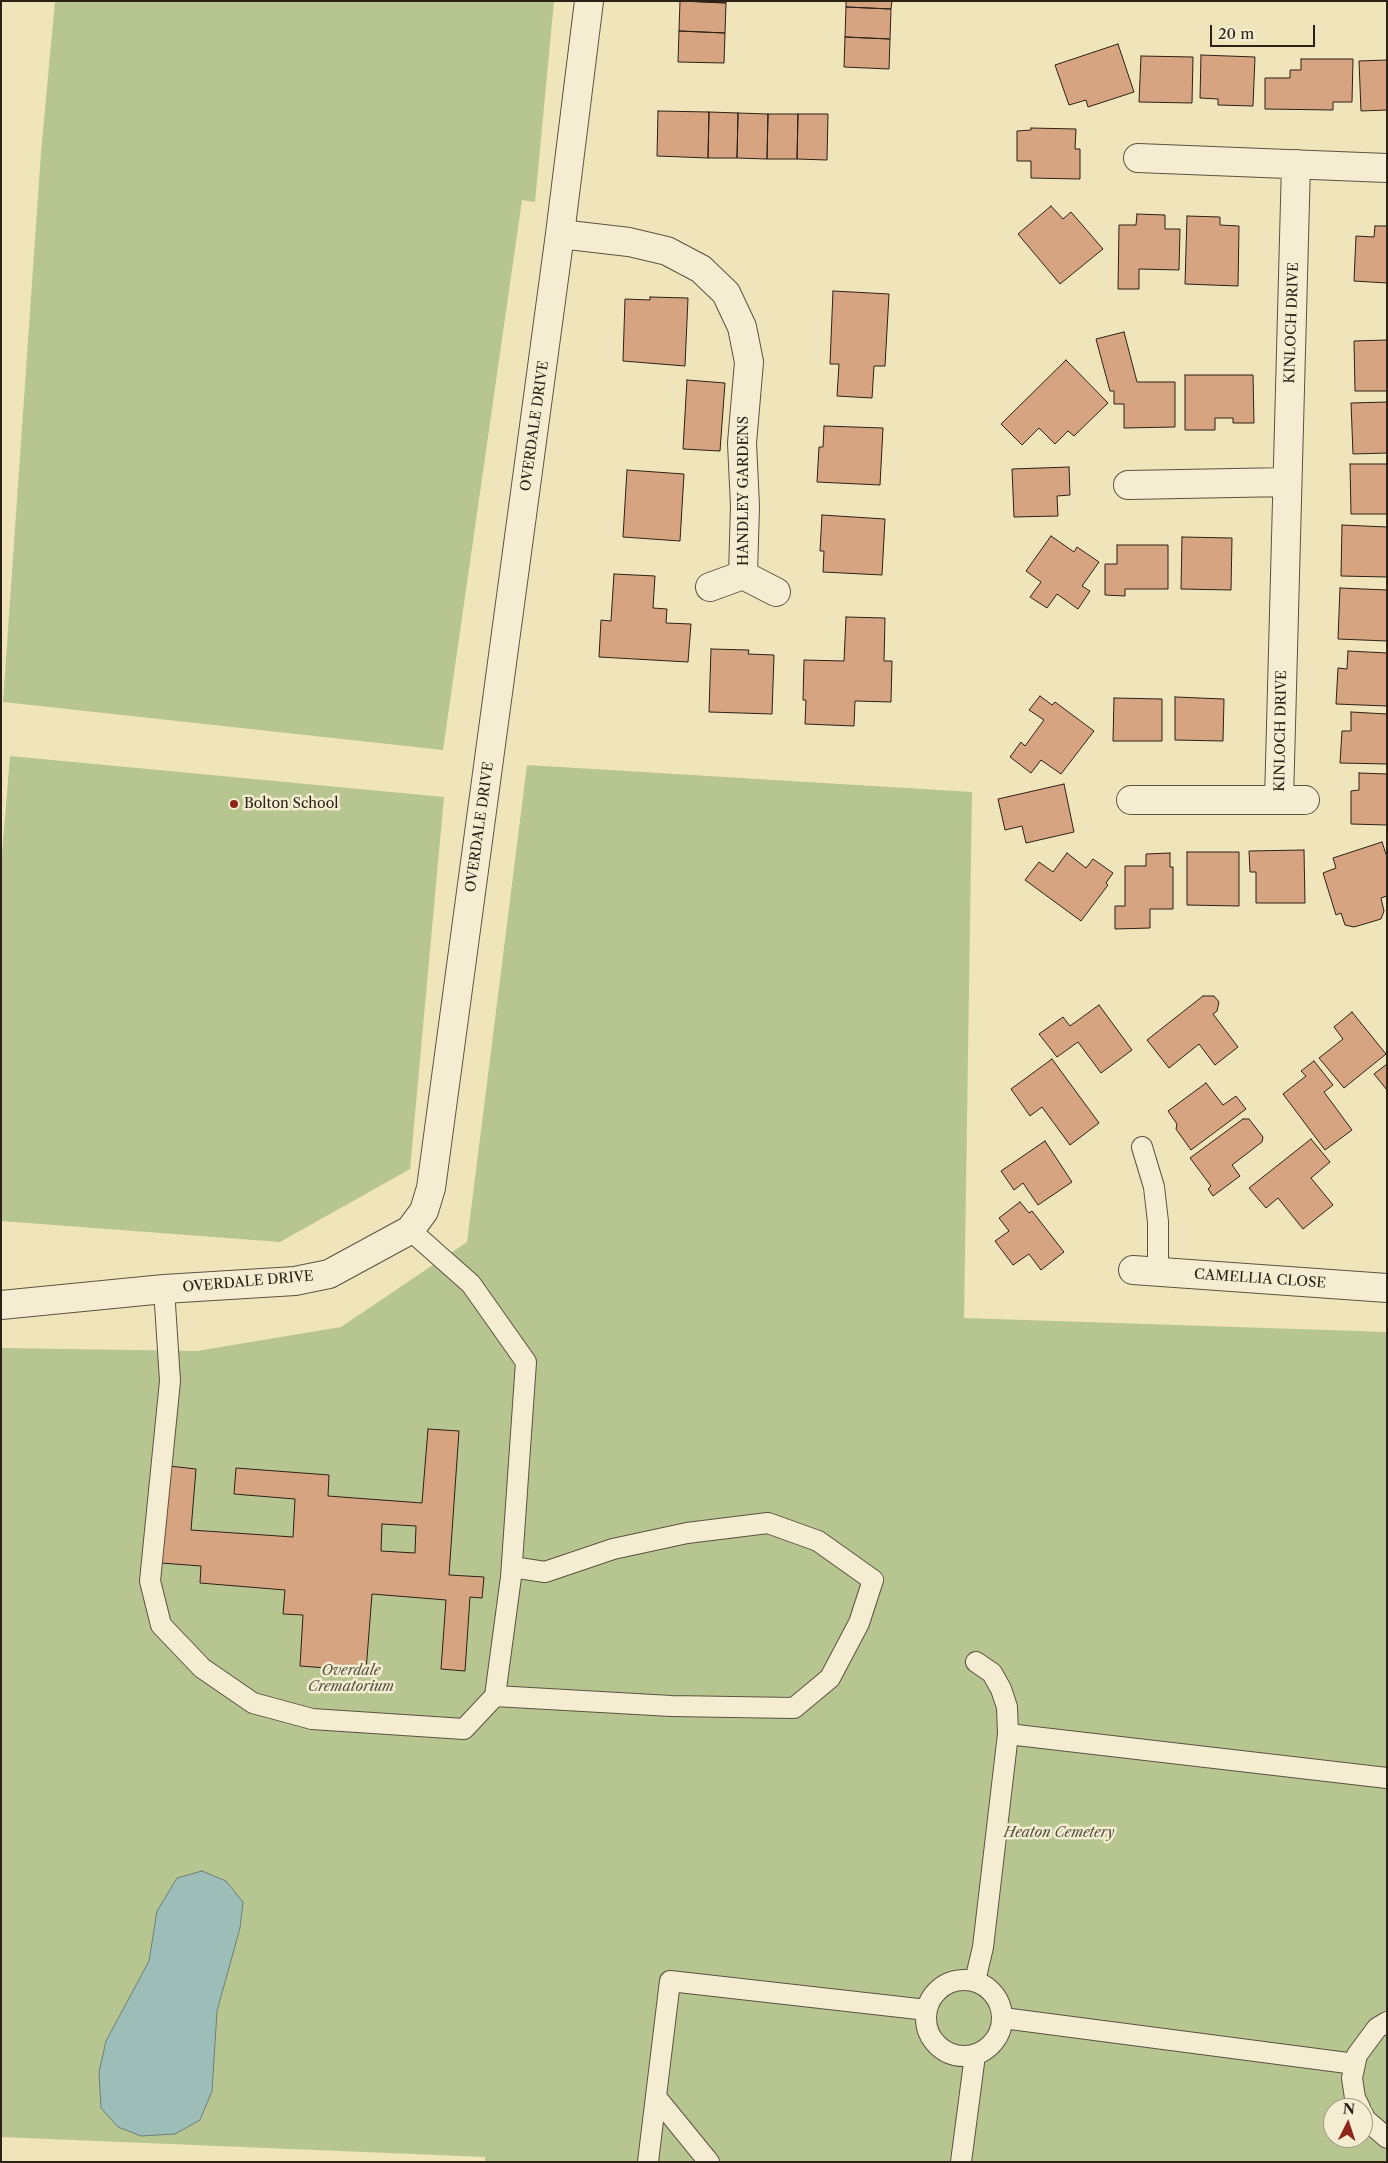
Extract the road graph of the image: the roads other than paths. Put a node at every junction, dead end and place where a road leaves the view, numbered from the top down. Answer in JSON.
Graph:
{"nodes":[{"id":1,"x":589,"y":1,"type":"edge"},
{"id":2,"x":1138,"y":158,"type":"dead end"},
{"id":3,"x":1296,"y":164,"type":"junction"},
{"id":4,"x":1387,"y":168,"type":"edge"},
{"id":5,"x":560,"y":234,"type":"junction"},
{"id":6,"x":1287,"y":482,"type":"junction"},
{"id":7,"x":1128,"y":485,"type":"dead end"},
{"id":8,"x":744,"y":575,"type":"junction"},
{"id":9,"x":710,"y":587,"type":"dead end"},
{"id":10,"x":776,"y":592,"type":"dead end"},
{"id":11,"x":1131,"y":800,"type":"dead end"},
{"id":12,"x":1142,"y":1147,"type":"dead end"},
{"id":13,"x":410,"y":1230,"type":"junction"},
{"id":14,"x":1145,"y":1271,"type":"joint"},
{"id":15,"x":1387,"y":1288,"type":"edge"},
{"id":16,"x":164,"y":1289,"type":"junction"},
{"id":17,"x":1,"y":1305,"type":"edge"},
{"id":18,"x":512,"y":1568,"type":"junction"},
{"id":19,"x":976,"y":1662,"type":"dead end"},
{"id":20,"x":495,"y":1696,"type":"junction"},
{"id":21,"x":1008,"y":1734,"type":"junction"},
{"id":22,"x":1387,"y":1778,"type":"edge"},
{"id":23,"x":975,"y":1981,"type":"junction"},
{"id":24,"x":927,"y":2010,"type":"junction"},
{"id":25,"x":1003,"y":2018,"type":"junction"},
{"id":26,"x":1387,"y":2022,"type":"edge"},
{"id":27,"x":975,"y":2054,"type":"junction"},
{"id":28,"x":1355,"y":2064,"type":"junction"},
{"id":29,"x":656,"y":2097,"type":"junction"},
{"id":30,"x":1355,"y":2098,"type":"edge"},
{"id":31,"x":1373,"y":2126,"type":"edge"},
{"id":32,"x":1387,"y":2138,"type":"edge"},
{"id":33,"x":648,"y":2162,"type":"edge"},
{"id":34,"x":709,"y":2162,"type":"edge"},
{"id":35,"x":961,"y":2162,"type":"edge"}],
"edges":[{"from":1,"to":5,"type":"street","name":"OVERDALE DRIVE"},
{"from":2,"to":3,"type":"street"},
{"from":3,"to":4,"type":"street"},
{"from":3,"to":6,"type":"street","name":"KINLOCH DRIVE"},
{"from":5,"to":8,"type":"street","name":"HANDLEY GARDENS"},
{"from":5,"to":13,"type":"street","name":"OVERDALE DRIVE"},
{"from":6,"to":7,"type":"street"},
{"from":6,"to":11,"type":"street","name":"KINLOCH DRIVE"},
{"from":8,"to":9,"type":"street","name":"HANDLEY GARDENS"},
{"from":8,"to":10,"type":"street","name":"HANDLEY GARDENS"},
{"from":12,"to":14,"type":"lane"},
{"from":13,"to":16,"type":"street","name":"OVERDALE DRIVE"},
{"from":13,"to":18,"type":"lane"},
{"from":14,"to":15,"type":"street","name":"CAMELLIA CLOSE"},
{"from":16,"to":17,"type":"street","name":"OVERDALE DRIVE"},
{"from":16,"to":20,"type":"lane"},
{"from":18,"to":20,"type":"lane"},
{"from":18,"to":20,"type":"lane"},
{"from":19,"to":21,"type":"lane"},
{"from":21,"to":22,"type":"lane"},
{"from":21,"to":23,"type":"lane"},
{"from":23,"to":24,"type":"lane"},
{"from":23,"to":25,"type":"lane"},
{"from":24,"to":27,"type":"lane"},
{"from":24,"to":29,"type":"lane"},
{"from":25,"to":27,"type":"lane"},
{"from":25,"to":28,"type":"lane"},
{"from":26,"to":28,"type":"lane"},
{"from":27,"to":35,"type":"lane"},
{"from":28,"to":30,"type":"lane"},
{"from":29,"to":33,"type":"lane"},
{"from":29,"to":34,"type":"lane"},
{"from":31,"to":32,"type":"lane"}]}
